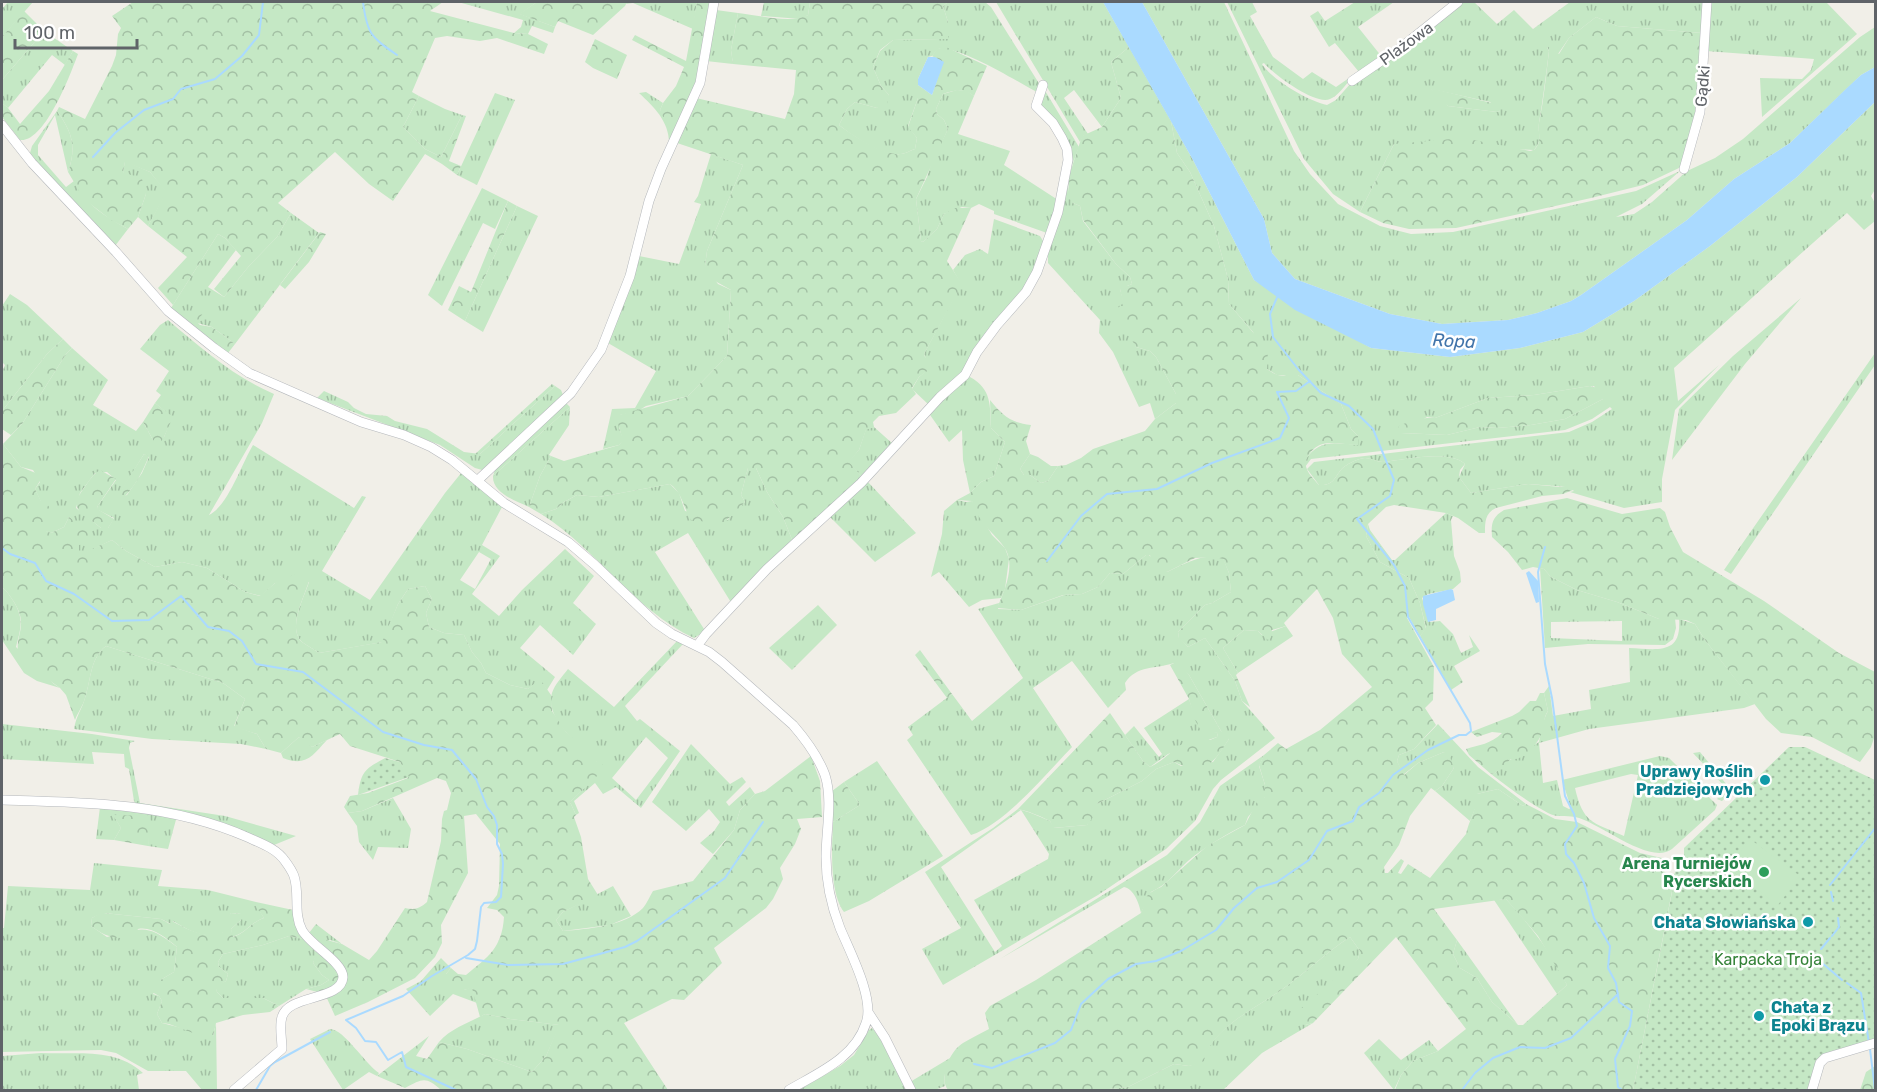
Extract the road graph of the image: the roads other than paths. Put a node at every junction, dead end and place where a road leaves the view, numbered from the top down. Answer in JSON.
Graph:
{"nodes":[{"id":1,"x":714,"y":2,"type":"edge"},
{"id":2,"x":1458,"y":2,"type":"edge"},
{"id":3,"x":1707,"y":2,"type":"edge"},
{"id":4,"x":1352,"y":81,"type":"dead end"},
{"id":5,"x":1044,"y":85,"type":"dead end"},
{"id":6,"x":2,"y":125,"type":"edge"},
{"id":7,"x":1684,"y":170,"type":"dead end"},
{"id":8,"x":477,"y":481,"type":"junction"},
{"id":9,"x":698,"y":646,"type":"junction"},
{"id":10,"x":2,"y":800,"type":"edge"},
{"id":11,"x":868,"y":1012,"type":"junction"},
{"id":12,"x":1872,"y":1044,"type":"edge"},
{"id":13,"x":234,"y":1090,"type":"edge"},
{"id":14,"x":789,"y":1090,"type":"edge"},
{"id":15,"x":911,"y":1090,"type":"edge"},
{"id":16,"x":1812,"y":1090,"type":"edge"}],
"edges":[{"from":1,"to":8,"type":"street"},
{"from":2,"to":4,"type":"street","name":"Plażowa"},
{"from":3,"to":7,"type":"street","name":"Gądki"},
{"from":5,"to":9,"type":"street"},
{"from":6,"to":8,"type":"street"},
{"from":8,"to":9,"type":"street"},
{"from":9,"to":11,"type":"street"},
{"from":10,"to":13,"type":"street"},
{"from":11,"to":14,"type":"street"},
{"from":11,"to":15,"type":"street"},
{"from":12,"to":16,"type":"street"}]}
